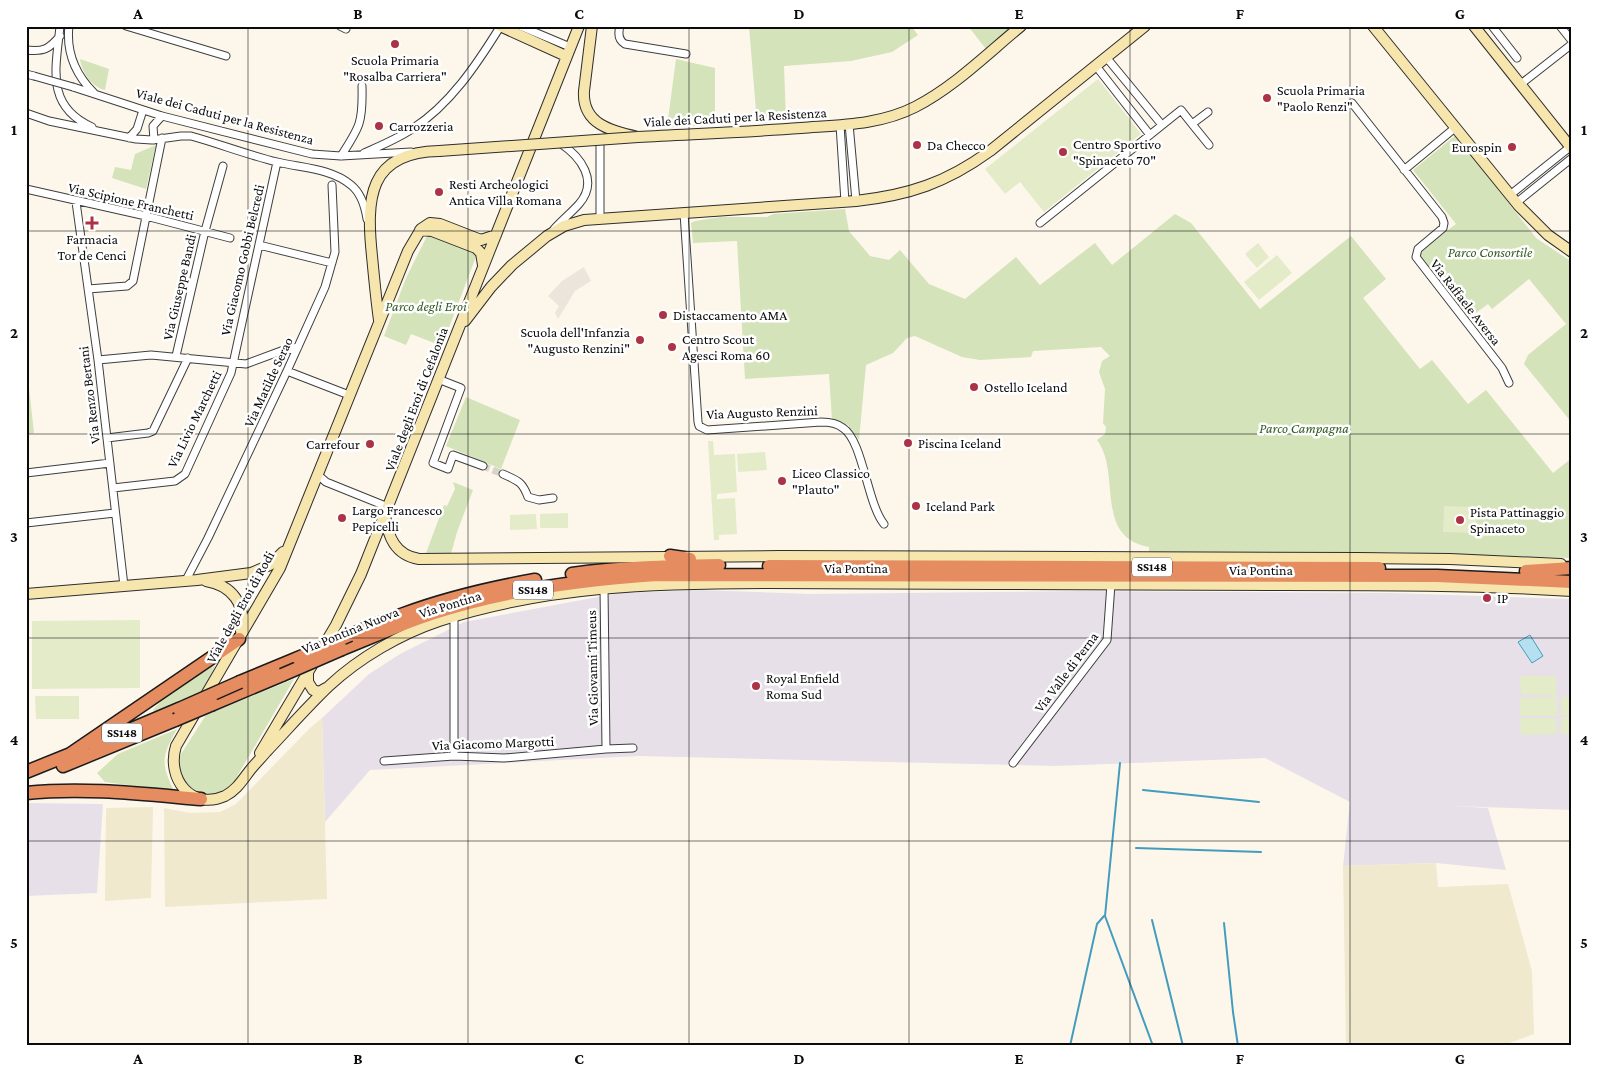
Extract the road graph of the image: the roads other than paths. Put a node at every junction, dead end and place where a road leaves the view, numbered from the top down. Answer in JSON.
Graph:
{"nodes":[{"id":1,"x":60,"y":26,"type":"edge"},
{"id":2,"x":64,"y":26,"type":"edge"},
{"id":3,"x":69,"y":26,"type":"edge"},
{"id":4,"x":126,"y":26,"type":"edge"},
{"id":5,"x":520,"y":26,"type":"edge"},
{"id":6,"x":579,"y":26,"type":"edge"},
{"id":7,"x":592,"y":26,"type":"edge"},
{"id":8,"x":620,"y":26,"type":"edge"},
{"id":9,"x":1020,"y":26,"type":"edge"},
{"id":10,"x":1145,"y":26,"type":"edge"},
{"id":11,"x":1373,"y":26,"type":"edge"},
{"id":12,"x":1474,"y":26,"type":"edge"},
{"id":13,"x":1492,"y":26,"type":"edge"},
{"id":14,"x":1560,"y":26,"type":"edge"},
{"id":15,"x":500,"y":27,"type":"edge"},
{"id":16,"x":59,"y":36,"type":"junction"},
{"id":17,"x":1572,"y":43,"type":"edge"},
{"id":18,"x":26,"y":50,"type":"edge"},
{"id":19,"x":568,"y":52,"type":"junction"},
{"id":20,"x":686,"y":54,"type":"dead end"},
{"id":21,"x":226,"y":56,"type":"dead end"},
{"id":22,"x":1106,"y":58,"type":"junction"},
{"id":23,"x":1517,"y":58,"type":"dead end"},
{"id":24,"x":1096,"y":66,"type":"junction"},
{"id":25,"x":26,"y":74,"type":"edge"},
{"id":26,"x":1521,"y":84,"type":"junction"},
{"id":27,"x":362,"y":86,"type":"dead end"},
{"id":28,"x":94,"y":94,"type":"junction"},
{"id":29,"x":1352,"y":103,"type":"dead end"},
{"id":30,"x":143,"y":110,"type":"junction"},
{"id":31,"x":1208,"y":112,"type":"dead end"},
{"id":32,"x":26,"y":113,"type":"edge"},
{"id":33,"x":162,"y":116,"type":"junction"},
{"id":34,"x":1192,"y":124,"type":"junction"},
{"id":35,"x":845,"y":125,"type":"junction"},
{"id":36,"x":1162,"y":125,"type":"junction"},
{"id":37,"x":1456,"y":128,"type":"junction"},
{"id":38,"x":104,"y":132,"type":"junction"},
{"id":39,"x":1150,"y":135,"type":"junction"},
{"id":40,"x":638,"y":136,"type":"junction"},
{"id":41,"x":129,"y":138,"type":"junction"},
{"id":42,"x":158,"y":139,"type":"junction"},
{"id":43,"x":600,"y":140,"type":"junction"},
{"id":44,"x":559,"y":143,"type":"junction"},
{"id":45,"x":1209,"y":145,"type":"dead end"},
{"id":46,"x":1571,"y":148,"type":"edge"},
{"id":47,"x":421,"y":152,"type":"junction"},
{"id":48,"x":359,"y":155,"type":"junction"},
{"id":49,"x":341,"y":156,"type":"junction"},
{"id":50,"x":1572,"y":158,"type":"edge"},
{"id":51,"x":277,"y":162,"type":"junction"},
{"id":52,"x":222,"y":166,"type":"dead end"},
{"id":53,"x":1404,"y":170,"type":"junction"},
{"id":54,"x":332,"y":185,"type":"dead end"},
{"id":55,"x":26,"y":190,"type":"edge"},
{"id":56,"x":1513,"y":199,"type":"junction"},
{"id":57,"x":851,"y":201,"type":"junction"},
{"id":58,"x":76,"y":202,"type":"junction"},
{"id":59,"x":684,"y":213,"type":"junction"},
{"id":60,"x":146,"y":216,"type":"junction"},
{"id":61,"x":600,"y":219,"type":"junction"},
{"id":62,"x":1040,"y":223,"type":"dead end"},
{"id":63,"x":369,"y":229,"type":"junction"},
{"id":64,"x":420,"y":230,"type":"junction"},
{"id":65,"x":205,"y":231,"type":"junction"},
{"id":66,"x":496,"y":235,"type":"junction"},
{"id":67,"x":547,"y":236,"type":"junction"},
{"id":68,"x":230,"y":238,"type":"dead end"},
{"id":69,"x":258,"y":245,"type":"junction"},
{"id":70,"x":1572,"y":252,"type":"edge"},
{"id":71,"x":332,"y":263,"type":"junction"},
{"id":72,"x":482,"y":271,"type":"junction"},
{"id":73,"x":88,"y":289,"type":"junction"},
{"id":74,"x":379,"y":323,"type":"junction"},
{"id":75,"x":457,"y":331,"type":"junction"},
{"id":76,"x":298,"y":347,"type":"junction"},
{"id":77,"x":176,"y":356,"type":"junction"},
{"id":78,"x":188,"y":358,"type":"junction"},
{"id":79,"x":98,"y":360,"type":"junction"},
{"id":80,"x":234,"y":363,"type":"junction"},
{"id":81,"x":288,"y":372,"type":"junction"},
{"id":82,"x":438,"y":379,"type":"junction"},
{"id":83,"x":1509,"y":383,"type":"dead end"},
{"id":84,"x":349,"y":395,"type":"junction"},
{"id":85,"x":107,"y":438,"type":"junction"},
{"id":86,"x":110,"y":462,"type":"junction"},
{"id":87,"x":483,"y":466,"type":"tunnel mouth"},
{"id":88,"x":26,"y":473,"type":"edge"},
{"id":89,"x":503,"y":474,"type":"tunnel mouth"},
{"id":90,"x":318,"y":475,"type":"junction"},
{"id":91,"x":113,"y":488,"type":"junction"},
{"id":92,"x":553,"y":498,"type":"dead end"},
{"id":93,"x":386,"y":511,"type":"junction"},
{"id":94,"x":116,"y":513,"type":"junction"},
{"id":95,"x":26,"y":523,"type":"edge"},
{"id":96,"x":884,"y":524,"type":"dead end"},
{"id":97,"x":291,"y":541,"type":"junction"},
{"id":98,"x":670,"y":556,"type":"junction"},
{"id":99,"x":1572,"y":566,"type":"edge"},
{"id":100,"x":732,"y":570,"type":"junction"},
{"id":101,"x":1526,"y":571,"type":"junction"},
{"id":102,"x":1572,"y":574,"type":"edge"},
{"id":103,"x":186,"y":580,"type":"junction"},
{"id":104,"x":197,"y":580,"type":"junction"},
{"id":105,"x":1572,"y":582,"type":"edge"},
{"id":106,"x":1111,"y":584,"type":"junction"},
{"id":107,"x":124,"y":586,"type":"junction"},
{"id":108,"x":604,"y":588,"type":"junction"},
{"id":109,"x":1572,"y":591,"type":"edge"},
{"id":110,"x":26,"y":594,"type":"edge"},
{"id":111,"x":454,"y":617,"type":"junction"},
{"id":112,"x":238,"y":639,"type":"junction"},
{"id":113,"x":308,"y":672,"type":"junction"},
{"id":114,"x":329,"y":686,"type":"junction"},
{"id":115,"x":177,"y":714,"type":"junction"},
{"id":116,"x":606,"y":748,"type":"junction"},
{"id":117,"x":633,"y":748,"type":"dead end"},
{"id":118,"x":66,"y":756,"type":"junction"},
{"id":119,"x":454,"y":756,"type":"junction"},
{"id":120,"x":384,"y":761,"type":"dead end"},
{"id":121,"x":1013,"y":763,"type":"dead end"},
{"id":122,"x":251,"y":769,"type":"junction"},
{"id":123,"x":26,"y":772,"type":"edge"},
{"id":124,"x":26,"y":781,"type":"edge"},
{"id":125,"x":26,"y":793,"type":"edge"},
{"id":126,"x":206,"y":799,"type":"junction"}],
"edges":[{"from":1,"to":16,"type":"street"},
{"from":2,"to":16,"type":"street"},
{"from":3,"to":28,"type":"street"},
{"from":4,"to":21,"type":"street"},
{"from":5,"to":19,"type":"street"},
{"from":6,"to":19,"type":"street","name":"Viale degli Eroi di Cefalonia"},
{"from":7,"to":40,"type":"street"},
{"from":8,"to":20,"type":"street"},
{"from":9,"to":35,"type":"street","name":"Viale dei Caduti per la Resistenza"},
{"from":10,"to":22,"type":"street"},
{"from":11,"to":37,"type":"street"},
{"from":12,"to":26,"type":"street"},
{"from":13,"to":23,"type":"street"},
{"from":14,"to":17,"type":"street"},
{"from":15,"to":19,"type":"street"},
{"from":15,"to":48,"type":"street"},
{"from":16,"to":18,"type":"street"},
{"from":16,"to":38,"type":"street"},
{"from":17,"to":26,"type":"street"},
{"from":19,"to":66,"type":"street","name":"Viale degli Eroi di Cefalonia"},
{"from":22,"to":24,"type":"street"},
{"from":22,"to":36,"type":"street"},
{"from":24,"to":39,"type":"street"},
{"from":24,"to":57,"type":"street"},
{"from":25,"to":28,"type":"street","name":"Viale dei Caduti per la Resistenza","bridge":true},
{"from":26,"to":46,"type":"street"},
{"from":27,"to":49,"type":"street"},
{"from":28,"to":30,"type":"street","name":"Viale dei Caduti per la Resistenza"},
{"from":29,"to":53,"type":"street","name":"Via Raffaele Aversa"},
{"from":30,"to":33,"type":"street","name":"Viale dei Caduti per la Resistenza"},
{"from":30,"to":41,"type":"street"},
{"from":31,"to":34,"type":"street"},
{"from":32,"to":38,"type":"street","name":"Viale dei Caduti per la Resistenza"},
{"from":33,"to":42,"type":"street"},
{"from":33,"to":49,"type":"street","name":"Viale dei Caduti per la Resistenza"},
{"from":34,"to":36,"type":"street"},
{"from":34,"to":45,"type":"street"},
{"from":35,"to":40,"type":"street","name":"Viale dei Caduti per la Resistenza"},
{"from":35,"to":57,"type":"street"},
{"from":36,"to":39,"type":"street"},
{"from":37,"to":53,"type":"street"},
{"from":37,"to":56,"type":"street"},
{"from":38,"to":41,"type":"street","name":"Viale dei Caduti per la Resistenza"},
{"from":39,"to":62,"type":"street"},
{"from":40,"to":43,"type":"street","name":"Viale dei Caduti per la Resistenza","bridge":true},
{"from":41,"to":42,"type":"street","name":"Viale dei Caduti per la Resistenza"},
{"from":42,"to":51,"type":"street","name":"Viale dei Caduti per la Resistenza"},
{"from":42,"to":60,"type":"street"},
{"from":43,"to":44,"type":"street","name":"Viale dei Caduti per la Resistenza","bridge":true},
{"from":43,"to":61,"type":"street"},
{"from":44,"to":47,"type":"street","name":"Viale dei Caduti per la Resistenza","bridge":true},
{"from":44,"to":67,"type":"street"},
{"from":46,"to":56,"type":"street"},
{"from":47,"to":48,"type":"street","name":"Viale dei Caduti per la Resistenza"},
{"from":47,"to":63,"type":"street","name":"Viale dei Caduti per la Resistenza"},
{"from":48,"to":49,"type":"street","name":"Viale dei Caduti per la Resistenza"},
{"from":50,"to":56,"type":"street"},
{"from":51,"to":63,"type":"street","name":"Viale dei Caduti per la Resistenza"},
{"from":51,"to":69,"type":"street","name":"Via Giacomo Gobbi Belcredi"},
{"from":52,"to":65,"type":"street","name":"Via Giuseppe Bandi"},
{"from":53,"to":83,"type":"street","name":"Via Raffaele Aversa"},
{"from":54,"to":71,"type":"street","name":"Via Matilde Serao"},
{"from":55,"to":58,"type":"street","name":"Via Scipione Franchetti"},
{"from":56,"to":70,"type":"street"},
{"from":57,"to":59,"type":"street"},
{"from":58,"to":60,"type":"street","name":"Via Scipione Franchetti"},
{"from":58,"to":73,"type":"street","name":"Via Renzo Bertani"},
{"from":59,"to":61,"type":"street"},
{"from":59,"to":96,"type":"street","name":"Via Augusto Renzini"},
{"from":60,"to":65,"type":"street","name":"Via Scipione Franchetti"},
{"from":60,"to":73,"type":"street"},
{"from":61,"to":67,"type":"street"},
{"from":63,"to":74,"type":"street","name":"Viale dei Caduti per la Resistenza"},
{"from":64,"to":66,"type":"street"},
{"from":64,"to":72,"type":"street"},
{"from":64,"to":74,"type":"street","name":"Viale degli Eroi di Rodi"},
{"from":65,"to":68,"type":"street","name":"Via Scipione Franchetti"},
{"from":65,"to":77,"type":"street","name":"Via Giuseppe Bandi"},
{"from":66,"to":72,"type":"street","name":"Viale degli Eroi di Cefalonia"},
{"from":67,"to":75,"type":"street"},
{"from":69,"to":71,"type":"street"},
{"from":69,"to":80,"type":"street","name":"Via Giacomo Gobbi Belcredi"},
{"from":71,"to":76,"type":"street","name":"Via Matilde Serao"},
{"from":72,"to":75,"type":"street","name":"Viale degli Eroi di Cefalonia"},
{"from":73,"to":79,"type":"street","name":"Via Renzo Bertani"},
{"from":74,"to":84,"type":"street","name":"Viale degli Eroi di Rodi"},
{"from":75,"to":82,"type":"street","name":"Viale degli Eroi di Cefalonia"},
{"from":76,"to":80,"type":"street"},
{"from":76,"to":81,"type":"street","name":"Via Matilde Serao"},
{"from":77,"to":78,"type":"street"},
{"from":77,"to":79,"type":"street"},
{"from":78,"to":80,"type":"street"},
{"from":78,"to":85,"type":"street"},
{"from":79,"to":85,"type":"street","name":"Via Renzo Bertani"},
{"from":80,"to":91,"type":"street","name":"Via Livio Marchetti"},
{"from":81,"to":84,"type":"street"},
{"from":81,"to":103,"type":"street","name":"Via Matilde Serao"},
{"from":82,"to":87,"type":"street"},
{"from":82,"to":93,"type":"street","name":"Viale degli Eroi di Cefalonia"},
{"from":84,"to":90,"type":"street","name":"Viale degli Eroi di Rodi"},
{"from":85,"to":86,"type":"street","name":"Via Renzo Bertani"},
{"from":86,"to":88,"type":"street"},
{"from":86,"to":91,"type":"street","name":"Via Renzo Bertani"},
{"from":89,"to":92,"type":"street"},
{"from":90,"to":93,"type":"street"},
{"from":90,"to":97,"type":"street","name":"Viale degli Eroi di Rodi"},
{"from":91,"to":94,"type":"street","name":"Via Renzo Bertani"},
{"from":93,"to":98,"type":"street","name":"Via Pontina"},
{"from":93,"to":113,"type":"street","name":"Viale degli Eroi di Cefalonia"},
{"from":94,"to":95,"type":"street"},
{"from":94,"to":107,"type":"street","name":"Via Renzo Bertani"},
{"from":97,"to":104,"type":"street"},
{"from":97,"to":112,"type":"street","name":"Viale degli Eroi di Rodi"},
{"from":98,"to":99,"type":"street","name":"Via Pontina"},
{"from":98,"to":100,"type":"highway"},
{"from":99,"to":101,"type":"highway"},
{"from":100,"to":101,"type":"highway","name":"Via Pontina","number":"SS148"},
{"from":100,"to":105,"type":"highway","name":"Via Pontina","number":"SS148"},
{"from":100,"to":115,"type":"highway","name":"Via Pontina Nuova","number":"SS148","bridge":true},
{"from":100,"to":115,"type":"highway","name":"Via Pontina Nuova","number":"SS148","bridge":true},
{"from":101,"to":102,"type":"highway","name":"Via Pontina","number":"SS148"},
{"from":103,"to":104,"type":"street"},
{"from":103,"to":107,"type":"street"},
{"from":104,"to":112,"type":"street"},
{"from":106,"to":108,"type":"street","name":"Via Pontina"},
{"from":106,"to":109,"type":"street","name":"Via Pontina"},
{"from":106,"to":121,"type":"street","name":"Via Valle di Perna"},
{"from":107,"to":110,"type":"street"},
{"from":108,"to":111,"type":"street","name":"Via Pontina"},
{"from":108,"to":116,"type":"street","name":"Via Giovanni Timeus"},
{"from":111,"to":114,"type":"street","name":"Via Pontina"},
{"from":111,"to":119,"type":"street"},
{"from":112,"to":118,"type":"highway"},
{"from":112,"to":126,"type":"street","name":"Viale degli Eroi di Rodi"},
{"from":113,"to":114,"type":"street"},
{"from":113,"to":122,"type":"street","name":"Viale degli Eroi di Cefalonia"},
{"from":114,"to":122,"type":"street","name":"Via Pontina"},
{"from":115,"to":118,"type":"highway","name":"Via Pontina Nuova","number":"SS148"},
{"from":115,"to":124,"type":"highway","name":"Via Pontina Nuova","number":"SS148"},
{"from":116,"to":117,"type":"street","name":"Via Giacomo Margotti"},
{"from":116,"to":119,"type":"street","name":"Via Giacomo Margotti"},
{"from":118,"to":123,"type":"highway","name":"Via Pontina Nuova","number":"SS148"},
{"from":119,"to":120,"type":"street","name":"Via Giacomo Margotti"},
{"from":122,"to":126,"type":"street","name":"Via Pontina"},
{"from":125,"to":126,"type":"highway"}]}
